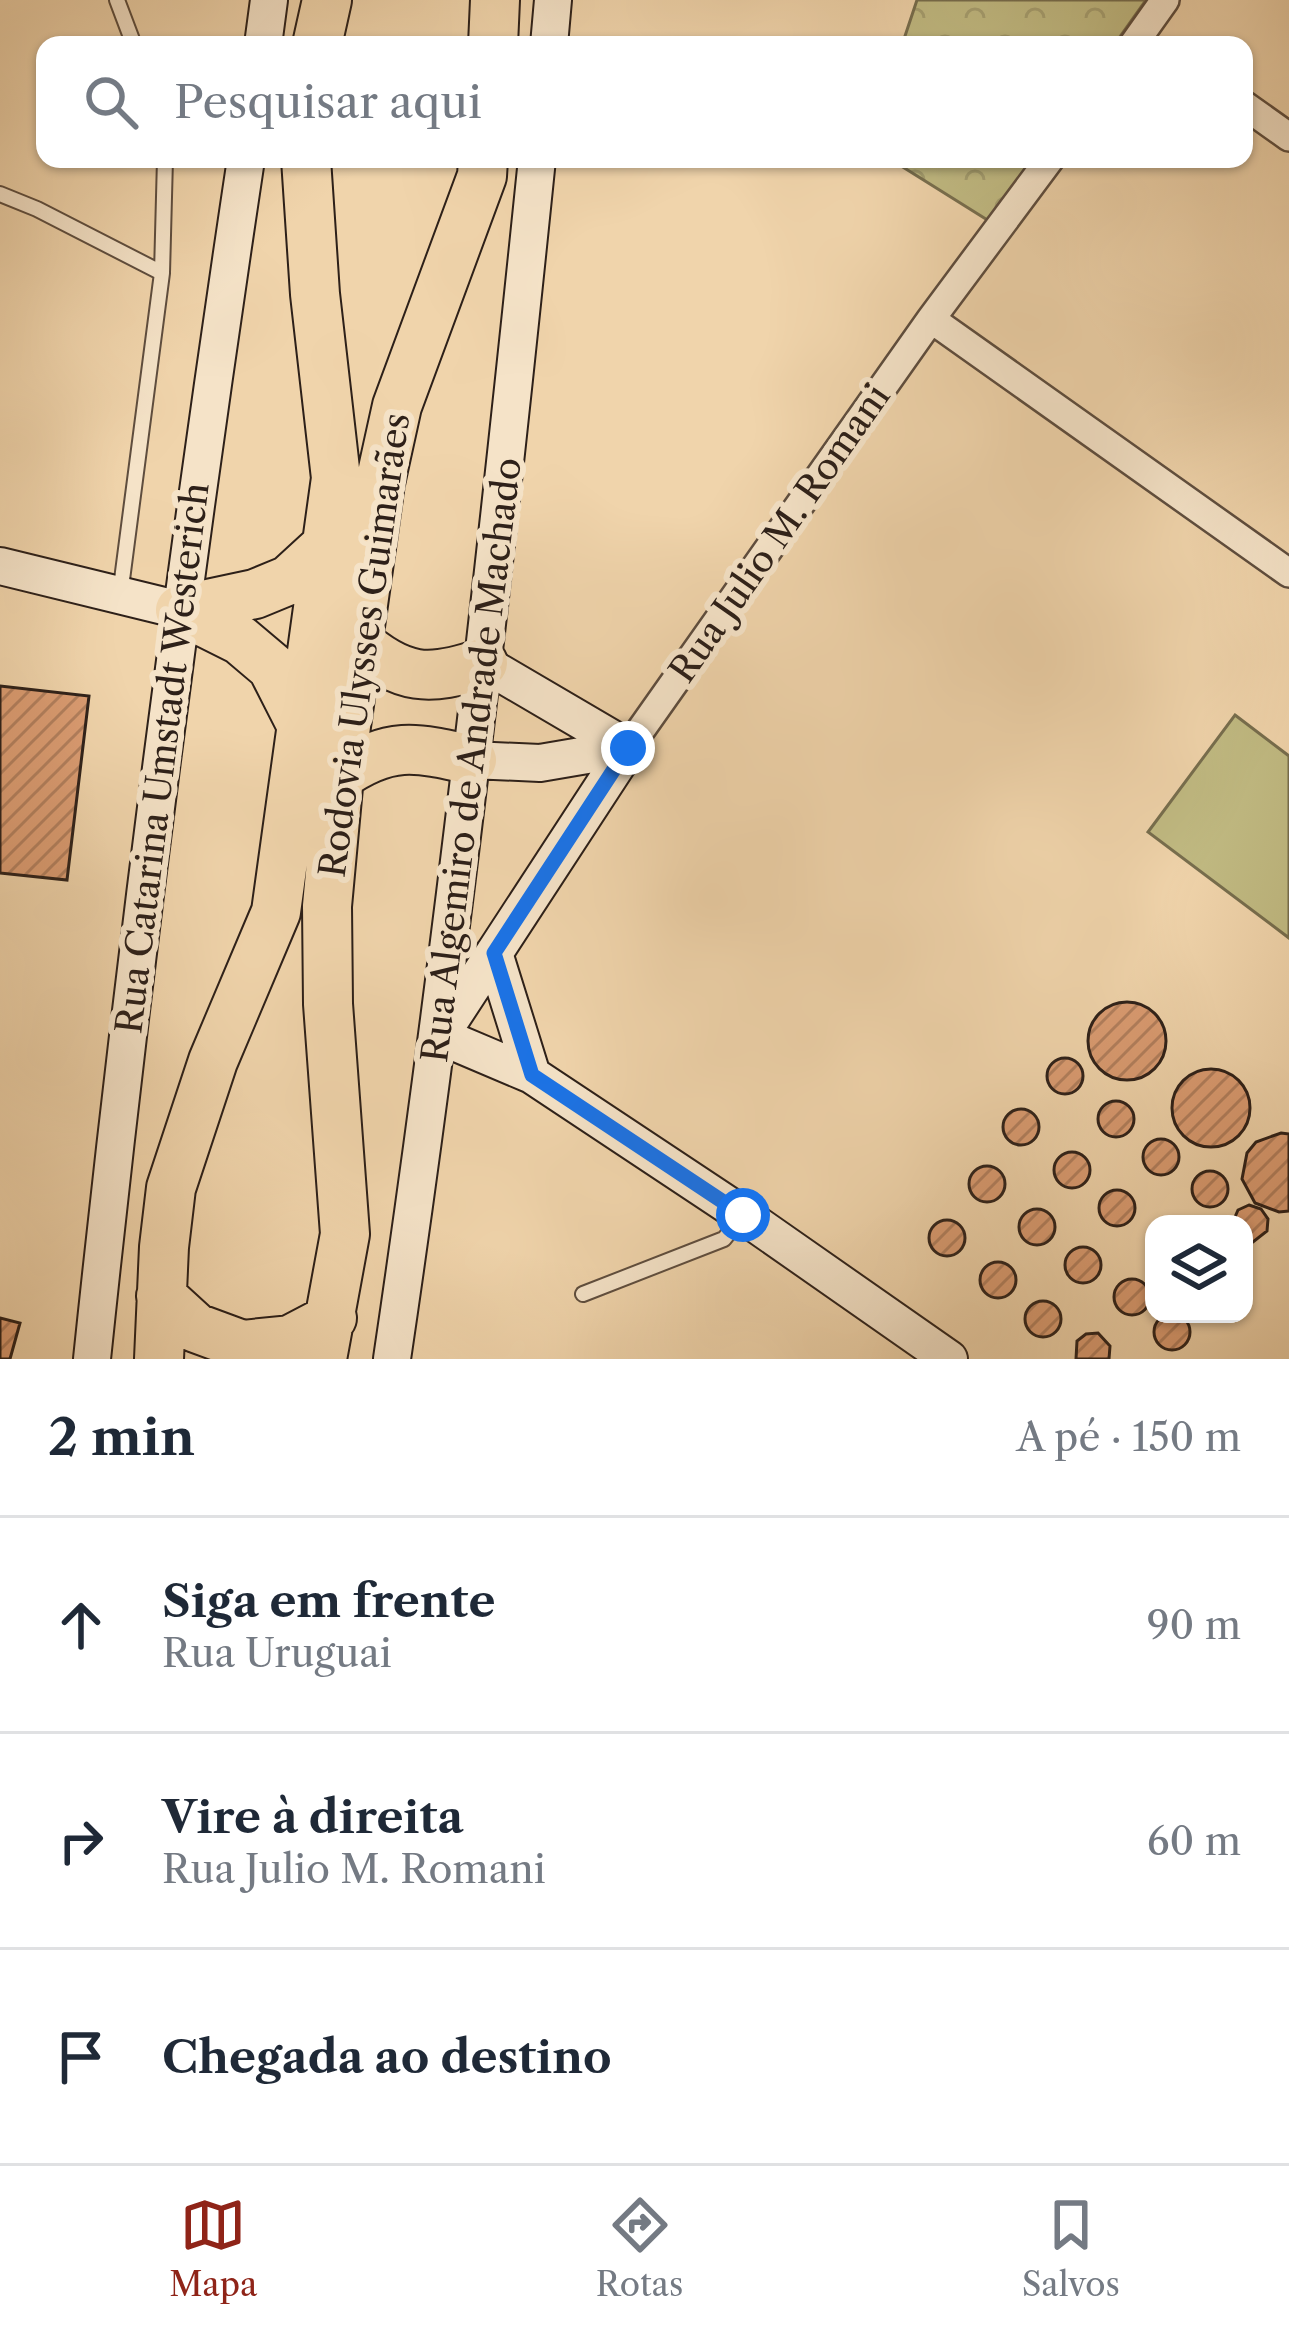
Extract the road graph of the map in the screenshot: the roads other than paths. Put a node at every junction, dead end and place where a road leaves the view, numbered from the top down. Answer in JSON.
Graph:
{"nodes":[{"id":1,"x":117,"y":0,"type":"edge"},
{"id":2,"x":269,"y":0,"type":"edge"},
{"id":3,"x":327,"y":0,"type":"edge"},
{"id":4,"x":554,"y":0,"type":"edge"},
{"id":5,"x":1165,"y":0,"type":"edge"},
{"id":6,"x":131,"y":36,"type":"edge"},
{"id":7,"x":264,"y":36,"type":"edge"},
{"id":8,"x":319,"y":36,"type":"edge"},
{"id":9,"x":550,"y":36,"type":"edge"},
{"id":10,"x":1147,"y":36,"type":"edge"},
{"id":11,"x":1253,"y":111,"type":"edge"},
{"id":12,"x":1289,"y":137,"type":"edge"},
{"id":13,"x":165,"y":168,"type":"edge"},
{"id":14,"x":245,"y":168,"type":"edge"},
{"id":15,"x":307,"y":168,"type":"edge"},
{"id":16,"x":482,"y":168,"type":"edge"},
{"id":17,"x":536,"y":168,"type":"edge"},
{"id":18,"x":1043,"y":168,"type":"edge"},
{"id":19,"x":0,"y":194,"type":"edge"},
{"id":20,"x":161,"y":273,"type":"junction"},
{"id":21,"x":931,"y":319,"type":"junction"},
{"id":22,"x":326,"y":545,"type":"junction"},
{"id":23,"x":0,"y":566,"type":"edge"},
{"id":24,"x":1289,"y":572,"type":"edge"},
{"id":25,"x":119,"y":597,"type":"junction"},
{"id":26,"x":180,"y":610,"type":"junction"},
{"id":27,"x":358,"y":642,"type":"junction"},
{"id":28,"x":483,"y":663,"type":"junction"},
{"id":29,"x":301,"y":722,"type":"junction"},
{"id":30,"x":628,"y":748,"type":"junction"},
{"id":31,"x":472,"y":760,"type":"junction"},
{"id":32,"x":339,"y":776,"type":"junction"},
{"id":33,"x":494,"y":953,"type":"junction"},
{"id":34,"x":440,"y":1036,"type":"junction"},
{"id":35,"x":532,"y":1075,"type":"junction"},
{"id":36,"x":743,"y":1215,"type":"junction"},
{"id":37,"x":583,"y":1294,"type":"dead end"},
{"id":38,"x":161,"y":1296,"type":"junction"},
{"id":39,"x":327,"y":1338,"type":"edge"},
{"id":40,"x":92,"y":1359,"type":"edge"},
{"id":41,"x":159,"y":1359,"type":"edge"},
{"id":42,"x":392,"y":1359,"type":"edge"},
{"id":43,"x":950,"y":1359,"type":"edge"}],
"edges":[{"from":1,"to":6,"type":"lane"},
{"from":2,"to":7,"type":"street"},
{"from":3,"to":8,"type":"highway"},
{"from":4,"to":9,"type":"street"},
{"from":5,"to":10,"type":"street"},
{"from":11,"to":12,"type":"street"},
{"from":13,"to":20,"type":"lane"},
{"from":14,"to":26,"type":"street","name":"Rua Catarina Umstadt Westerich"},
{"from":15,"to":22,"type":"highway","name":"Rodovia Ulysses Guimarães"},
{"from":16,"to":27,"type":"highway","name":"Rodovia Ulysses Guimarães"},
{"from":17,"to":28,"type":"street","name":"Rua Algemiro de Andrade Machado"},
{"from":18,"to":21,"type":"street","name":"Rua Julio M. Romani"},
{"from":19,"to":20,"type":"lane"},
{"from":20,"to":25,"type":"lane"},
{"from":21,"to":24,"type":"street"},
{"from":21,"to":30,"type":"street","name":"Rua Julio M. Romani"},
{"from":22,"to":26,"type":"highway"},
{"from":22,"to":29,"type":"highway","name":"Rodovia Ulysses Guimarães"},
{"from":23,"to":25,"type":"street"},
{"from":25,"to":26,"type":"street"},
{"from":26,"to":29,"type":"highway"},
{"from":26,"to":40,"type":"street","name":"Rua Catarina Umstadt Westerich"},
{"from":27,"to":28,"type":"highway"},
{"from":27,"to":32,"type":"highway","name":"Rodovia Ulysses Guimarães"},
{"from":28,"to":30,"type":"street"},
{"from":28,"to":31,"type":"street","name":"Rua Algemiro de Andrade Machado"},
{"from":29,"to":38,"type":"highway","name":"Rodovia Ulysses Guimarães"},
{"from":30,"to":31,"type":"street"},
{"from":30,"to":33,"type":"street","name":"Rua Julio M. Romani"},
{"from":31,"to":32,"type":"highway"},
{"from":31,"to":34,"type":"street","name":"Rua Algemiro de Andrade Machado"},
{"from":32,"to":39,"type":"highway","name":"Rodovia Ulysses Guimarães"},
{"from":33,"to":34,"type":"street","name":"Rua Julio M. Romani"},
{"from":33,"to":35,"type":"street"},
{"from":34,"to":35,"type":"street"},
{"from":34,"to":42,"type":"street","name":"Rua Algemiro de Andrade Machado"},
{"from":35,"to":36,"type":"street"},
{"from":36,"to":37,"type":"lane"},
{"from":36,"to":43,"type":"street"},
{"from":38,"to":39,"type":"highway"},
{"from":38,"to":41,"type":"highway","name":"Rodovia Ulysses Guimarães"}]}
